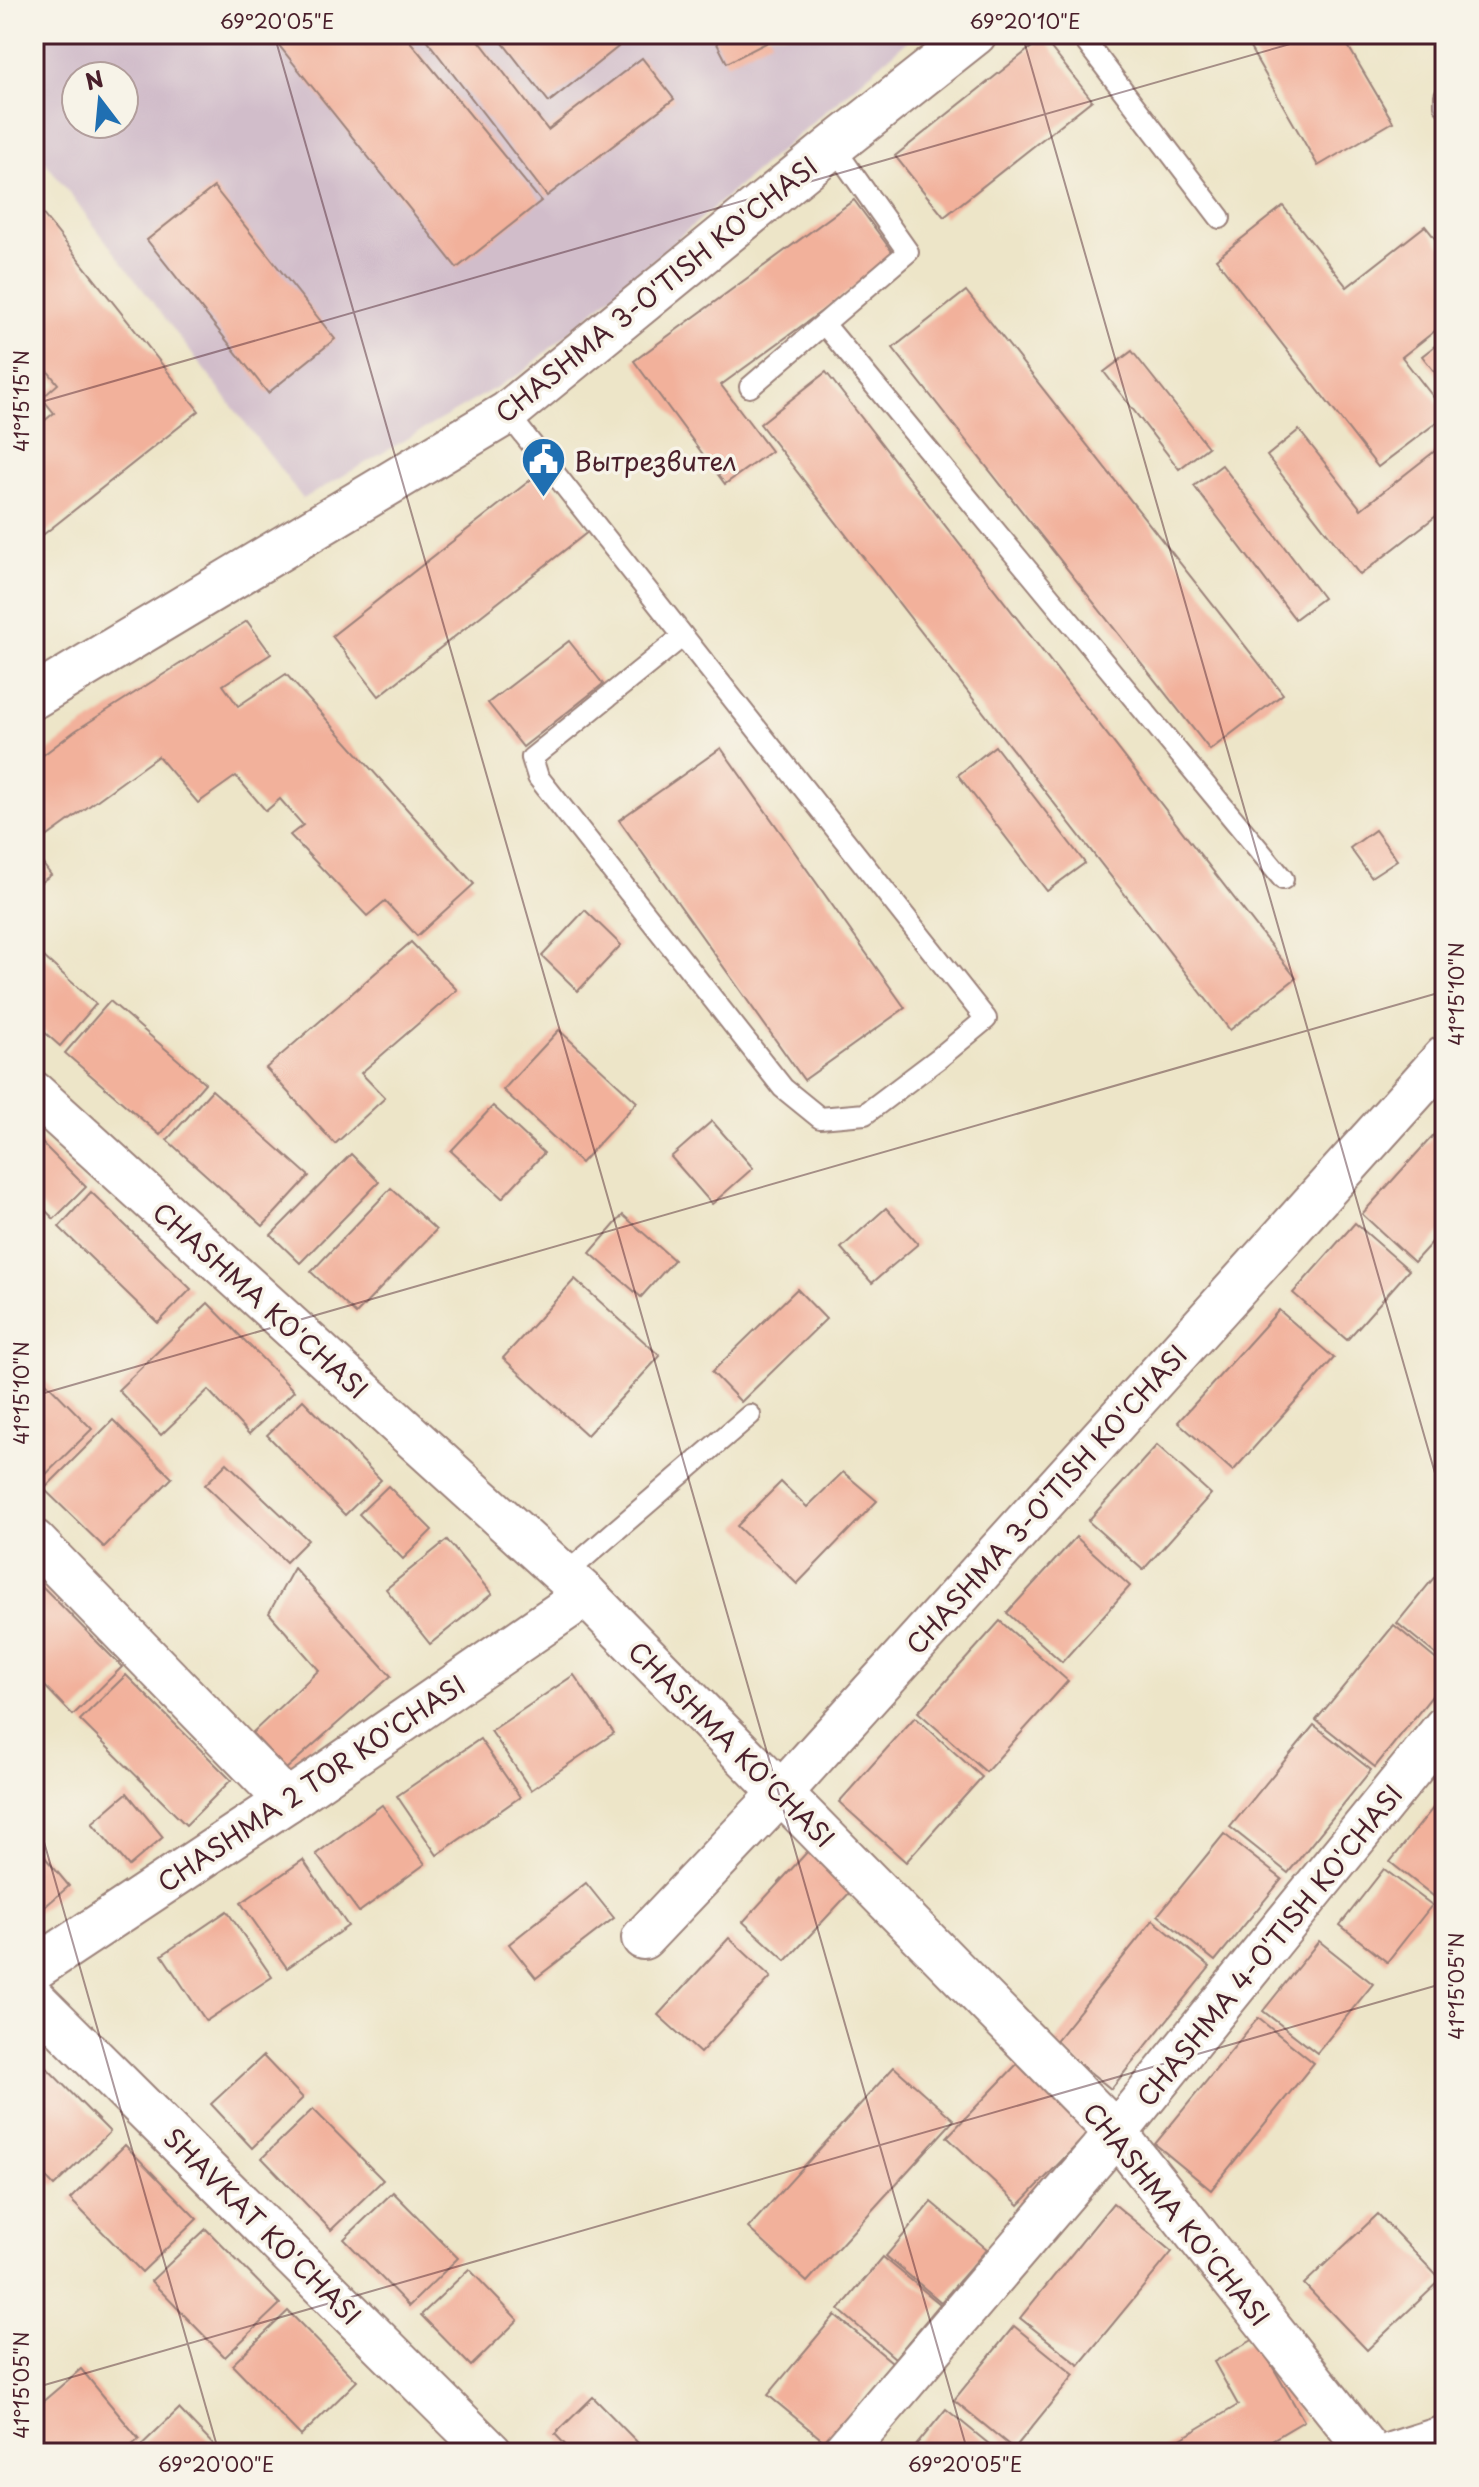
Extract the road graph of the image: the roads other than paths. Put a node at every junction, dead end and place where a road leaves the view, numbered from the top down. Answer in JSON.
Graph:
{"nodes":[{"id":1,"x":975,"y":34,"type":"edge"},
{"id":2,"x":1080,"y":34,"type":"edge"},
{"id":3,"x":1445,"y":96,"type":"edge"},
{"id":4,"x":1445,"y":105,"type":"edge"},
{"id":5,"x":831,"y":148,"type":"junction"},
{"id":6,"x":1220,"y":218,"type":"dead end"},
{"id":7,"x":824,"y":324,"type":"junction"},
{"id":8,"x":750,"y":387,"type":"dead end"},
{"id":9,"x":507,"y":413,"type":"junction"},
{"id":10,"x":683,"y":636,"type":"junction"},
{"id":11,"x":34,"y":697,"type":"edge"},
{"id":12,"x":1283,"y":879,"type":"dead end"},
{"id":13,"x":1445,"y":1057,"type":"edge"},
{"id":14,"x":34,"y":1093,"type":"edge"},
{"id":15,"x":750,"y":1415,"type":"dead end"},
{"id":16,"x":34,"y":1541,"type":"edge"},
{"id":17,"x":575,"y":1585,"type":"junction"},
{"id":18,"x":1445,"y":1727,"type":"edge"},
{"id":19,"x":781,"y":1793,"type":"junction"},
{"id":20,"x":287,"y":1801,"type":"junction"},
{"id":21,"x":643,"y":1938,"type":"dead end"},
{"id":22,"x":34,"y":1969,"type":"edge"},
{"id":23,"x":34,"y":1999,"type":"edge"},
{"id":24,"x":1116,"y":2133,"type":"junction"},
{"id":25,"x":1445,"y":2437,"type":"edge"},
{"id":26,"x":491,"y":2453,"type":"edge"},
{"id":27,"x":843,"y":2453,"type":"edge"},
{"id":28,"x":1370,"y":2453,"type":"edge"},
{"id":29,"x":1394,"y":2453,"type":"edge"}],
"edges":[{"from":1,"to":5,"type":"street","name":"CHASHMA 3-O'TISH KO'CHASI"},
{"from":2,"to":6,"type":"lane"},
{"from":3,"to":4,"type":"lane"},
{"from":5,"to":7,"type":"lane"},
{"from":5,"to":9,"type":"street","name":"CHASHMA 3-O'TISH KO'CHASI"},
{"from":7,"to":8,"type":"lane"},
{"from":7,"to":12,"type":"lane"},
{"from":9,"to":10,"type":"lane"},
{"from":9,"to":11,"type":"street","name":"CHASHMA 3-O'TISH KO'CHASI"},
{"from":10,"to":10,"type":"lane"},
{"from":13,"to":19,"type":"street","name":"CHASHMA 3-O'TISH KO'CHASI"},
{"from":14,"to":17,"type":"street","name":"CHASHMA KO'CHASI"},
{"from":15,"to":17,"type":"lane"},
{"from":16,"to":20,"type":"street"},
{"from":17,"to":19,"type":"street","name":"CHASHMA KO'CHASI"},
{"from":17,"to":20,"type":"street","name":"CHASHMA 2 TOR KO'CHASI"},
{"from":18,"to":24,"type":"street","name":"CHASHMA 4-O'TISH KO'CHASI"},
{"from":19,"to":21,"type":"street","name":"CHASHMA 3-O'TISH KO'CHASI"},
{"from":19,"to":24,"type":"street","name":"CHASHMA KO'CHASI"},
{"from":20,"to":22,"type":"street","name":"CHASHMA 2 TOR KO'CHASI"},
{"from":23,"to":26,"type":"street","name":"SHAVKAT KO'CHASI"},
{"from":24,"to":27,"type":"street","name":"CHASHMA 4-O'TISH KO'CHASI"},
{"from":24,"to":28,"type":"street","name":"CHASHMA KO'CHASI"},
{"from":25,"to":29,"type":"street"}]}
